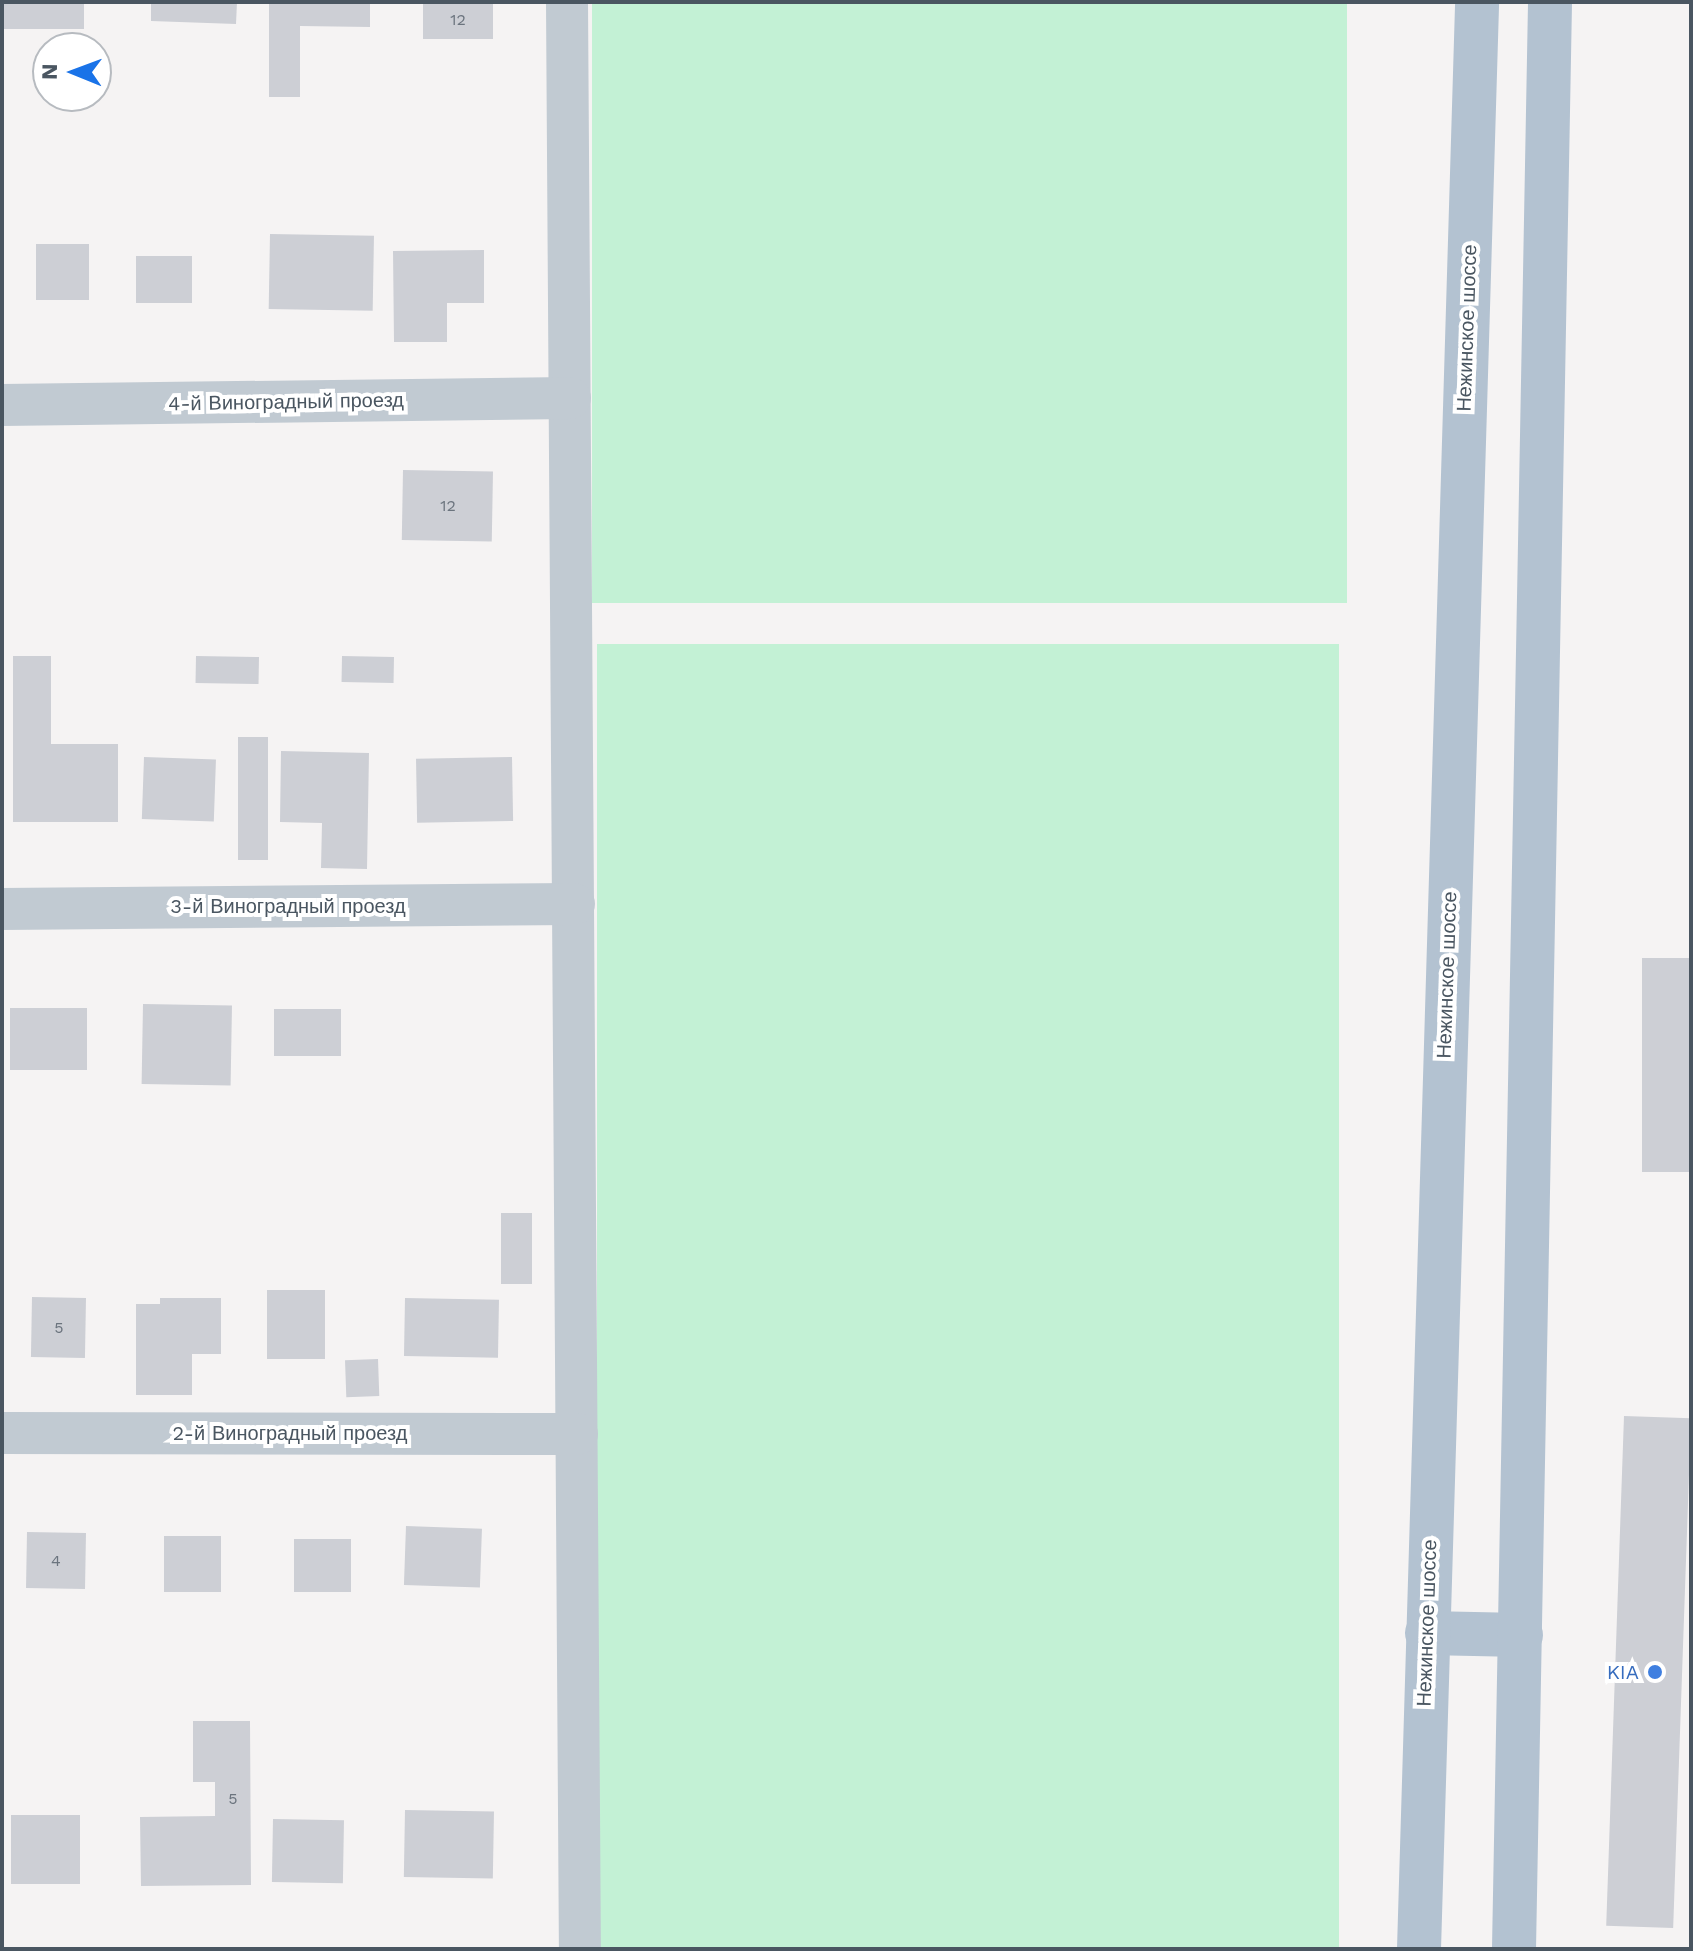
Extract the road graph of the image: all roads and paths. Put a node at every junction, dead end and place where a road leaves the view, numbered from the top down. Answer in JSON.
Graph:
{"nodes":[{"id":1,"x":567,"y":2,"type":"edge"},
{"id":2,"x":1477,"y":2,"type":"edge"},
{"id":3,"x":1550,"y":2,"type":"edge"},
{"id":4,"x":570,"y":398,"type":"junction"},
{"id":5,"x":2,"y":405,"type":"edge"},
{"id":6,"x":574,"y":904,"type":"junction"},
{"id":7,"x":2,"y":909,"type":"edge"},
{"id":8,"x":2,"y":1433,"type":"edge"},
{"id":9,"x":577,"y":1434,"type":"junction"},
{"id":10,"x":1427,"y":1633,"type":"junction"},
{"id":11,"x":1521,"y":1635,"type":"junction"},
{"id":12,"x":580,"y":1949,"type":"edge"},
{"id":13,"x":1419,"y":1949,"type":"edge"},
{"id":14,"x":1514,"y":1949,"type":"edge"}],
"edges":[{"from":1,"to":4,"type":"street"},
{"from":2,"to":10,"type":"main road","name":"Нежинское шоссе"},
{"from":3,"to":11,"type":"main road"},
{"from":4,"to":5,"type":"street","name":"4-й Виноградный проезд"},
{"from":4,"to":6,"type":"street"},
{"from":6,"to":7,"type":"street","name":"3-й Виноградный проезд"},
{"from":6,"to":9,"type":"street"},
{"from":8,"to":9,"type":"street","name":"2-й Виноградный проезд"},
{"from":9,"to":12,"type":"street"},
{"from":10,"to":11,"type":"main road"},
{"from":10,"to":13,"type":"main road","name":"Нежинское шоссе"},
{"from":11,"to":14,"type":"main road"}]}
